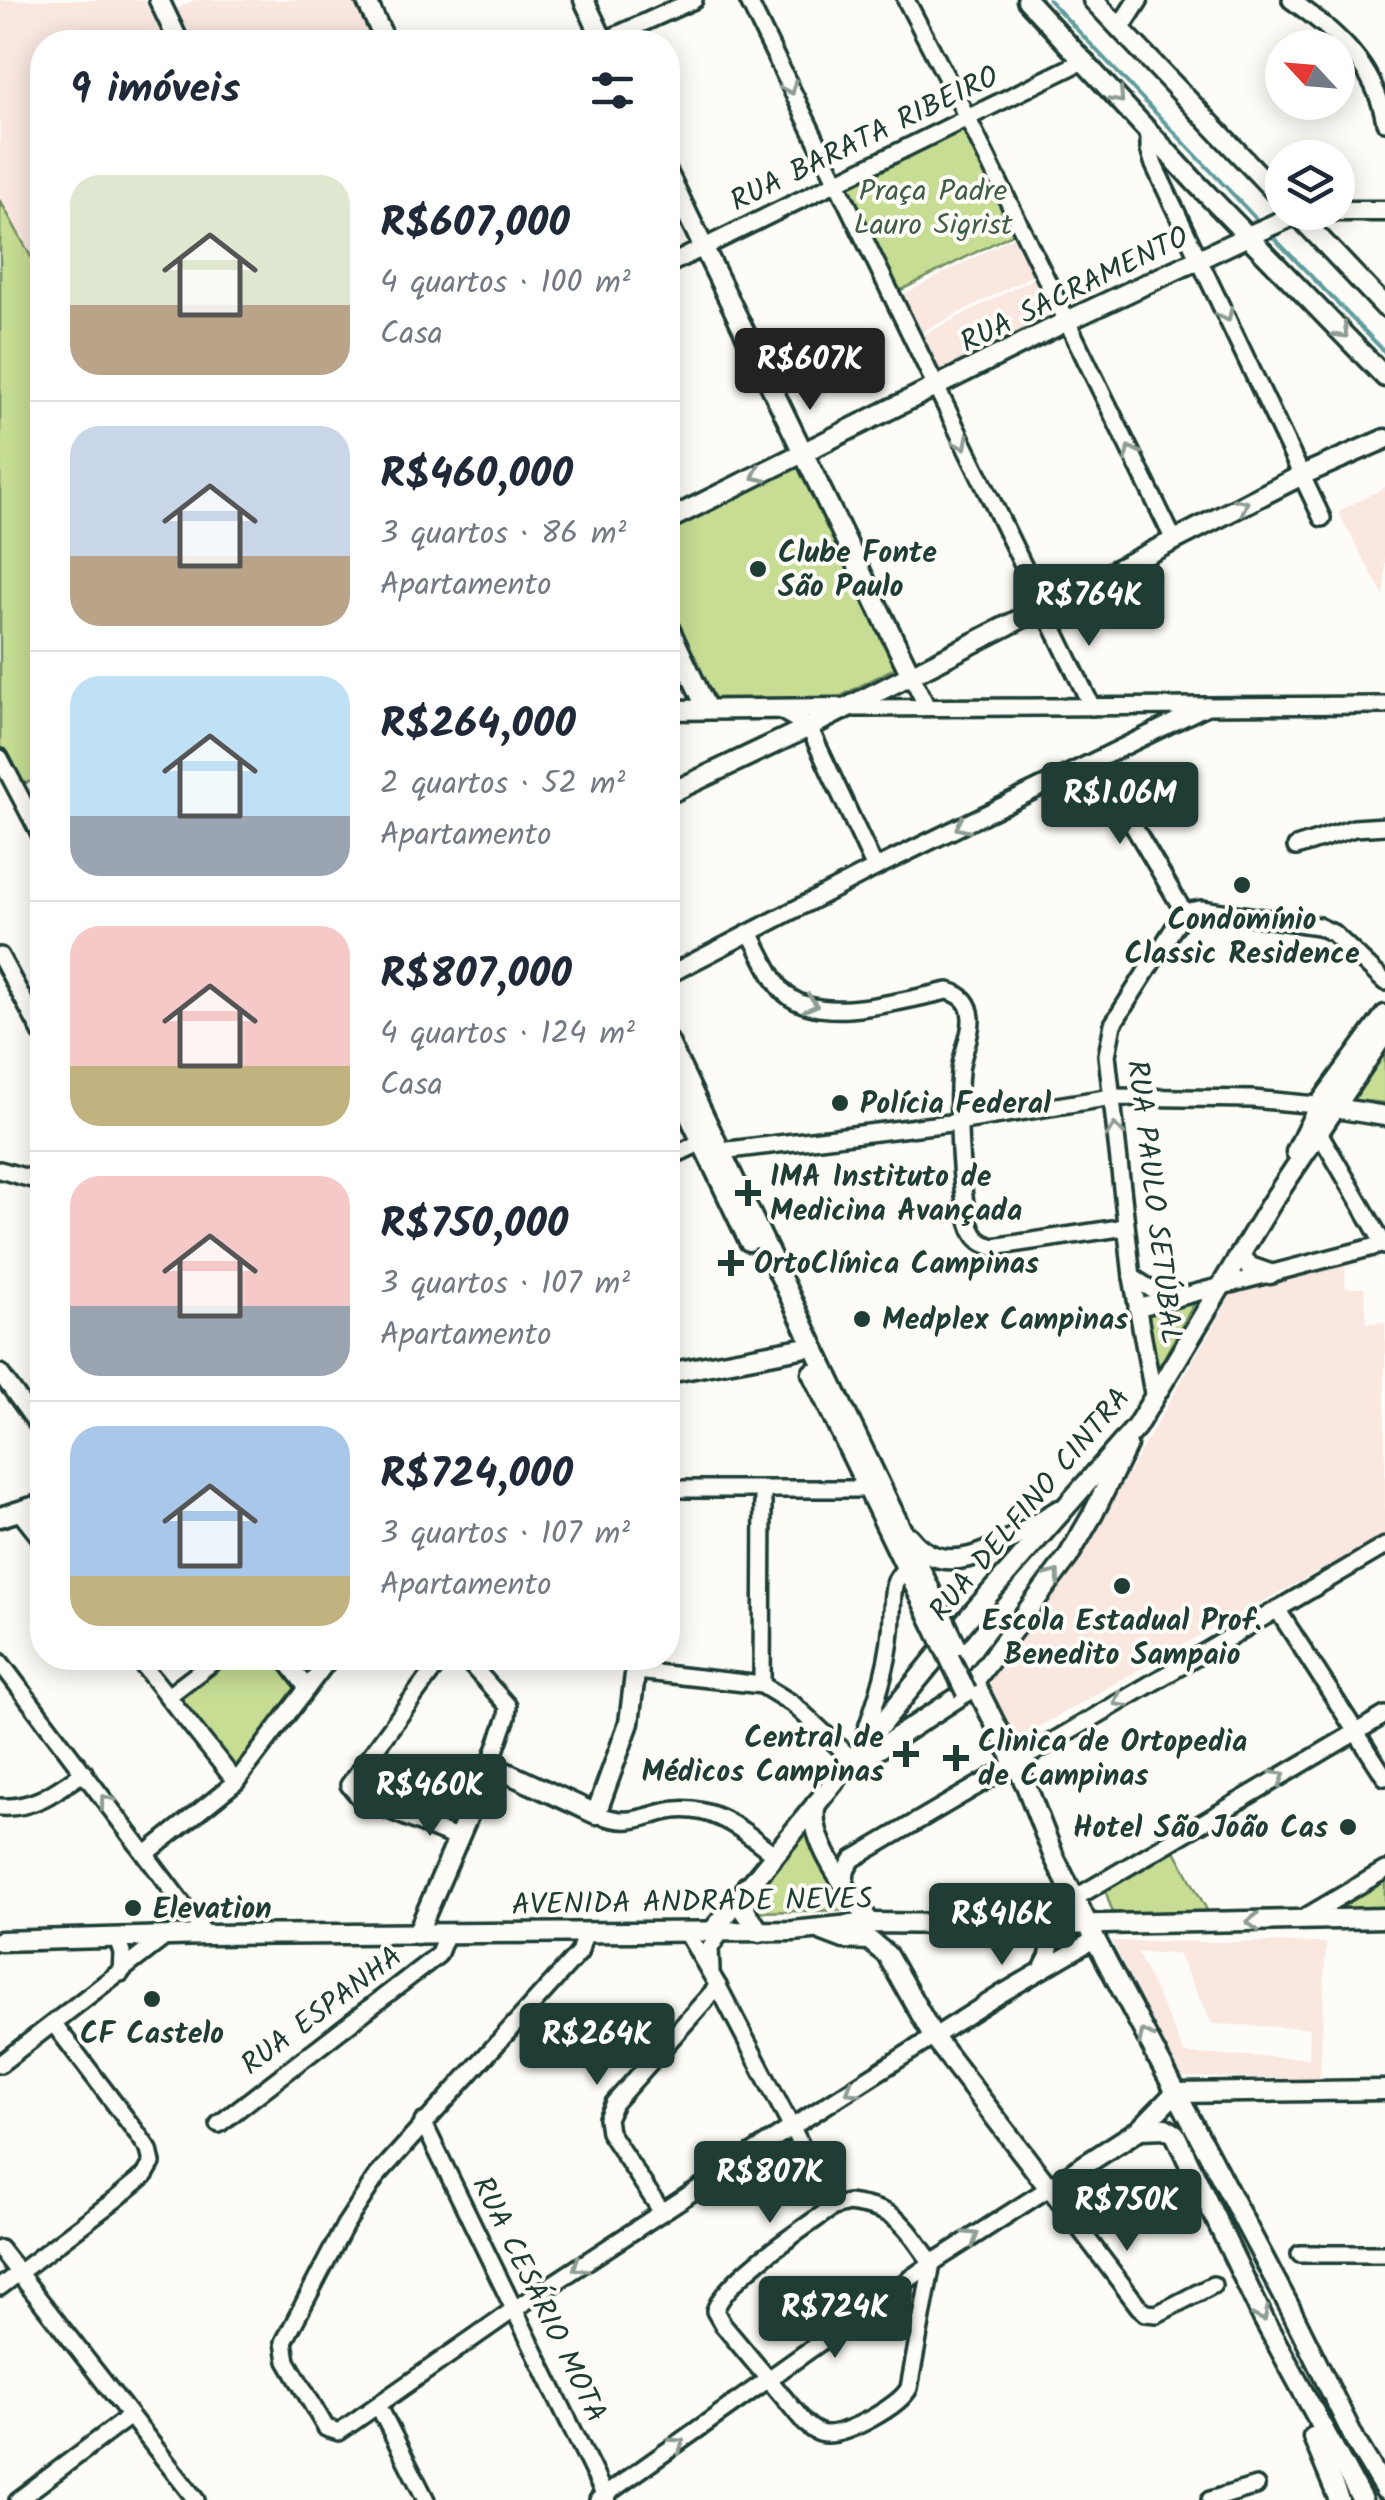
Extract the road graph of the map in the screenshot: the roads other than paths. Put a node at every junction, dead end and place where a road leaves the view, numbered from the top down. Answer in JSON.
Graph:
{"nodes":[{"id":1,"x":366,"y":0,"type":"edge"},
{"id":2,"x":584,"y":0,"type":"edge"},
{"id":3,"x":694,"y":0,"type":"edge"},
{"id":4,"x":748,"y":0,"type":"edge"},
{"id":5,"x":906,"y":0,"type":"edge"},
{"id":6,"x":1028,"y":0,"type":"edge"},
{"id":7,"x":1093,"y":0,"type":"edge"},
{"id":8,"x":1138,"y":0,"type":"edge"},
{"id":9,"x":1290,"y":0,"type":"edge"},
{"id":10,"x":164,"y":2,"type":"edge"},
{"id":11,"x":1120,"y":28,"type":"junction"},
{"id":12,"x":174,"y":30,"type":"edge"},
{"id":13,"x":380,"y":30,"type":"edge"},
{"id":14,"x":598,"y":30,"type":"edge"},
{"id":15,"x":629,"y":30,"type":"edge"},
{"id":16,"x":1085,"y":60,"type":"junction"},
{"id":17,"x":967,"y":117,"type":"junction"},
{"id":18,"x":1385,"y":122,"type":"edge"},
{"id":19,"x":1149,"y":130,"type":"junction"},
{"id":20,"x":1265,"y":181,"type":"edge"},
{"id":21,"x":835,"y":182,"type":"junction"},
{"id":22,"x":680,"y":199,"type":"edge"},
{"id":23,"x":1355,"y":211,"type":"edge"},
{"id":24,"x":1385,"y":211,"type":"edge"},
{"id":25,"x":1265,"y":229,"type":"edge"},
{"id":26,"x":1313,"y":230,"type":"edge"},
{"id":27,"x":1251,"y":235,"type":"junction"},
{"id":28,"x":703,"y":248,"type":"junction"},
{"id":29,"x":680,"y":259,"type":"edge"},
{"id":30,"x":1199,"y":259,"type":"junction"},
{"id":31,"x":1385,"y":307,"type":"edge"},
{"id":32,"x":1067,"y":322,"type":"junction"},
{"id":33,"x":1385,"y":377,"type":"edge"},
{"id":34,"x":934,"y":388,"type":"junction"},
{"id":35,"x":1385,"y":439,"type":"edge"},
{"id":36,"x":802,"y":453,"type":"junction"},
{"id":37,"x":1302,"y":475,"type":"junction"},
{"id":38,"x":680,"y":514,"type":"edge"},
{"id":39,"x":1322,"y":518,"type":"dead end"},
{"id":40,"x":1174,"y":540,"type":"junction"},
{"id":41,"x":1044,"y":606,"type":"junction"},
{"id":42,"x":680,"y":651,"type":"edge"},
{"id":43,"x":910,"y":673,"type":"junction"},
{"id":44,"x":1385,"y":705,"type":"edge"},
{"id":45,"x":1092,"y":706,"type":"junction"},
{"id":46,"x":1132,"y":706,"type":"junction"},
{"id":47,"x":1207,"y":706,"type":"junction"},
{"id":48,"x":707,"y":708,"type":"junction"},
{"id":49,"x":778,"y":708,"type":"junction"},
{"id":50,"x":849,"y":708,"type":"junction"},
{"id":51,"x":927,"y":708,"type":"junction"},
{"id":52,"x":680,"y":709,"type":"edge"},
{"id":53,"x":809,"y":727,"type":"junction"},
{"id":54,"x":1140,"y":739,"type":"junction"},
{"id":55,"x":0,"y":758,"type":"edge"},
{"id":56,"x":1095,"y":760,"type":"junction"},
{"id":57,"x":680,"y":788,"type":"edge"},
{"id":58,"x":30,"y":815,"type":"edge"},
{"id":59,"x":1385,"y":826,"type":"edge"},
{"id":60,"x":1296,"y":847,"type":"dead end"},
{"id":61,"x":875,"y":868,"type":"junction"},
{"id":62,"x":1184,"y":912,"type":"junction"},
{"id":63,"x":750,"y":934,"type":"junction"},
{"id":64,"x":0,"y":956,"type":"edge"},
{"id":65,"x":680,"y":970,"type":"edge"},
{"id":66,"x":1385,"y":982,"type":"edge"},
{"id":67,"x":30,"y":1012,"type":"edge"},
{"id":68,"x":1385,"y":1015,"type":"edge"},
{"id":69,"x":1385,"y":1033,"type":"edge"},
{"id":70,"x":680,"y":1066,"type":"edge"},
{"id":71,"x":680,"y":1095,"type":"edge"},
{"id":72,"x":1112,"y":1097,"type":"junction"},
{"id":73,"x":1327,"y":1106,"type":"junction"},
{"id":74,"x":1385,"y":1116,"type":"edge"},
{"id":75,"x":958,"y":1122,"type":"junction"},
{"id":76,"x":1320,"y":1134,"type":"junction"},
{"id":77,"x":702,"y":1142,"type":"junction"},
{"id":78,"x":720,"y":1151,"type":"junction"},
{"id":79,"x":680,"y":1152,"type":"edge"},
{"id":80,"x":0,"y":1170,"type":"edge"},
{"id":81,"x":30,"y":1179,"type":"edge"},
{"id":82,"x":1272,"y":1202,"type":"junction"},
{"id":83,"x":1126,"y":1227,"type":"junction"},
{"id":84,"x":1385,"y":1245,"type":"edge"},
{"id":85,"x":1240,"y":1254,"type":"junction"},
{"id":86,"x":1270,"y":1274,"type":"junction"},
{"id":87,"x":1132,"y":1277,"type":"junction"},
{"id":88,"x":1221,"y":1289,"type":"junction"},
{"id":89,"x":1167,"y":1299,"type":"junction"},
{"id":90,"x":1137,"y":1308,"type":"junction"},
{"id":91,"x":806,"y":1347,"type":"junction"},
{"id":92,"x":680,"y":1371,"type":"edge"},
{"id":93,"x":0,"y":1374,"type":"edge"},
{"id":94,"x":1154,"y":1399,"type":"junction"},
{"id":95,"x":30,"y":1415,"type":"edge"},
{"id":96,"x":868,"y":1489,"type":"junction"},
{"id":97,"x":680,"y":1490,"type":"edge"},
{"id":98,"x":763,"y":1491,"type":"junction"},
{"id":99,"x":1086,"y":1497,"type":"junction"},
{"id":100,"x":30,"y":1507,"type":"edge"},
{"id":101,"x":20,"y":1510,"type":"junction"},
{"id":102,"x":0,"y":1516,"type":"edge"},
{"id":103,"x":30,"y":1524,"type":"edge"},
{"id":104,"x":902,"y":1527,"type":"junction"},
{"id":105,"x":1385,"y":1546,"type":"edge"},
{"id":106,"x":915,"y":1577,"type":"junction"},
{"id":107,"x":1277,"y":1609,"type":"junction"},
{"id":108,"x":0,"y":1662,"type":"edge"},
{"id":109,"x":147,"y":1670,"type":"edge"},
{"id":110,"x":202,"y":1670,"type":"edge"},
{"id":111,"x":293,"y":1670,"type":"edge"},
{"id":112,"x":321,"y":1670,"type":"edge"},
{"id":113,"x":433,"y":1670,"type":"edge"},
{"id":114,"x":476,"y":1670,"type":"edge"},
{"id":115,"x":636,"y":1670,"type":"edge"},
{"id":116,"x":673,"y":1670,"type":"edge"},
{"id":117,"x":762,"y":1685,"type":"junction"},
{"id":118,"x":970,"y":1687,"type":"junction"},
{"id":119,"x":307,"y":1688,"type":"junction"},
{"id":120,"x":168,"y":1696,"type":"junction"},
{"id":121,"x":1385,"y":1715,"type":"edge"},
{"id":122,"x":1354,"y":1732,"type":"junction"},
{"id":123,"x":856,"y":1753,"type":"junction"},
{"id":124,"x":490,"y":1765,"type":"junction"},
{"id":125,"x":1010,"y":1765,"type":"junction"},
{"id":126,"x":84,"y":1772,"type":"junction"},
{"id":127,"x":839,"y":1774,"type":"junction"},
{"id":128,"x":1385,"y":1777,"type":"edge"},
{"id":129,"x":236,"y":1782,"type":"junction"},
{"id":130,"x":816,"y":1803,"type":"junction"},
{"id":131,"x":0,"y":1807,"type":"edge"},
{"id":132,"x":596,"y":1814,"type":"junction"},
{"id":133,"x":456,"y":1838,"type":"junction"},
{"id":134,"x":146,"y":1854,"type":"junction"},
{"id":135,"x":775,"y":1855,"type":"junction"},
{"id":136,"x":1385,"y":1870,"type":"edge"},
{"id":137,"x":844,"y":1882,"type":"junction"},
{"id":138,"x":747,"y":1886,"type":"junction"},
{"id":139,"x":1075,"y":1898,"type":"junction"},
{"id":140,"x":1385,"y":1918,"type":"edge"},
{"id":141,"x":1300,"y":1921,"type":"junction"},
{"id":142,"x":870,"y":1923,"type":"junction"},
{"id":143,"x":1056,"y":1925,"type":"junction"},
{"id":144,"x":963,"y":1926,"type":"junction"},
{"id":145,"x":821,"y":1931,"type":"junction"},
{"id":146,"x":687,"y":1932,"type":"junction"},
{"id":147,"x":716,"y":1932,"type":"junction"},
{"id":148,"x":760,"y":1932,"type":"junction"},
{"id":149,"x":1091,"y":1932,"type":"junction"},
{"id":150,"x":585,"y":1933,"type":"junction"},
{"id":151,"x":417,"y":1934,"type":"junction"},
{"id":152,"x":446,"y":1934,"type":"junction"},
{"id":153,"x":206,"y":1935,"type":"junction"},
{"id":154,"x":117,"y":1938,"type":"junction"},
{"id":155,"x":165,"y":1938,"type":"junction"},
{"id":156,"x":0,"y":1941,"type":"edge"},
{"id":157,"x":887,"y":1955,"type":"junction"},
{"id":158,"x":1040,"y":1970,"type":"junction"},
{"id":159,"x":120,"y":1973,"type":"junction"},
{"id":160,"x":715,"y":1980,"type":"junction"},
{"id":161,"x":54,"y":2024,"type":"junction"},
{"id":162,"x":935,"y":2038,"type":"junction"},
{"id":163,"x":0,"y":2064,"type":"edge"},
{"id":164,"x":1385,"y":2090,"type":"edge"},
{"id":165,"x":1174,"y":2093,"type":"junction"},
{"id":166,"x":424,"y":2122,"type":"junction"},
{"id":167,"x":219,"y":2124,"type":"dead end"},
{"id":168,"x":792,"y":2127,"type":"junction"},
{"id":169,"x":1140,"y":2129,"type":"junction"},
{"id":170,"x":1049,"y":2188,"type":"junction"},
{"id":171,"x":832,"y":2206,"type":"junction"},
{"id":172,"x":662,"y":2212,"type":"junction"},
{"id":173,"x":0,"y":2249,"type":"edge"},
{"id":174,"x":1300,"y":2254,"type":"dead end"},
{"id":175,"x":1385,"y":2254,"type":"edge"},
{"id":176,"x":932,"y":2262,"type":"junction"},
{"id":177,"x":18,"y":2273,"type":"junction"},
{"id":178,"x":1213,"y":2284,"type":"dead end"},
{"id":179,"x":0,"y":2287,"type":"edge"},
{"id":180,"x":516,"y":2308,"type":"junction"},
{"id":181,"x":1282,"y":2353,"type":"junction"},
{"id":182,"x":770,"y":2380,"type":"junction"},
{"id":183,"x":379,"y":2407,"type":"junction"},
{"id":184,"x":130,"y":2416,"type":"junction"},
{"id":185,"x":1256,"y":2486,"type":"dead end"},
{"id":186,"x":1385,"y":2490,"type":"edge"},
{"id":187,"x":603,"y":2498,"type":"edge"},
{"id":188,"x":18,"y":2500,"type":"edge"},
{"id":189,"x":196,"y":2500,"type":"edge"},
{"id":190,"x":426,"y":2500,"type":"edge"},
{"id":191,"x":1210,"y":2500,"type":"edge"},
{"id":192,"x":1339,"y":2500,"type":"edge"},
{"id":193,"x":1362,"y":2500,"type":"edge"}],
"edges":[{"from":1,"to":13,"type":"main road"},
{"from":2,"to":14,"type":"main road"},
{"from":3,"to":15,"type":"street"},
{"from":4,"to":21,"type":"street","one_way":true},
{"from":5,"to":17,"type":"street"},
{"from":6,"to":16,"type":"main road"},
{"from":7,"to":11,"type":"main road"},
{"from":8,"to":11,"type":"main road"},
{"from":9,"to":18,"type":"street"},
{"from":10,"to":12,"type":"main road"},
{"from":11,"to":20,"type":"main road"},
{"from":16,"to":17,"type":"street","name":"RUA BARATA RIBEIRO"},
{"from":16,"to":19,"type":"main road","one_way":true},
{"from":17,"to":21,"type":"street","name":"RUA BARATA RIBEIRO"},
{"from":17,"to":32,"type":"street"},
{"from":19,"to":27,"type":"main road"},
{"from":19,"to":30,"type":"street"},
{"from":21,"to":28,"type":"street","name":"RUA BARATA RIBEIRO"},
{"from":21,"to":34,"type":"street"},
{"from":22,"to":28,"type":"main road"},
{"from":23,"to":24,"type":"main road"},
{"from":25,"to":27,"type":"main road","name":"RUA SACRAMENTO"},
{"from":26,"to":31,"type":"main road"},
{"from":27,"to":30,"type":"main road","name":"RUA SACRAMENTO"},
{"from":27,"to":33,"type":"main road","one_way":true},
{"from":28,"to":29,"type":"street","name":"RUA BARATA RIBEIRO"},
{"from":28,"to":36,"type":"main road"},
{"from":30,"to":32,"type":"main road","name":"RUA SACRAMENTO"},
{"from":30,"to":37,"type":"street","one_way":true},
{"from":32,"to":34,"type":"main road","name":"RUA SACRAMENTO"},
{"from":40,"to":32,"type":"street","one_way":true},
{"from":34,"to":36,"type":"main road","name":"RUA SACRAMENTO"},
{"from":34,"to":41,"type":"street","one_way":true},
{"from":35,"to":37,"type":"main road"},
{"from":36,"to":38,"type":"main road","name":"RUA SACRAMENTO","one_way":true},
{"from":36,"to":43,"type":"main road"},
{"from":37,"to":39,"type":"street"},
{"from":40,"to":37,"type":"main road","one_way":true},
{"from":40,"to":41,"type":"main road"},
{"from":41,"to":43,"type":"main road"},
{"from":41,"to":45,"type":"street"},
{"from":42,"to":48,"type":"main road"},
{"from":43,"to":50,"type":"main road"},
{"from":43,"to":51,"type":"street"},
{"from":44,"to":47,"type":"street"},
{"from":45,"to":46,"type":"street"},
{"from":45,"to":51,"type":"street"},
{"from":46,"to":47,"type":"street"},
{"from":46,"to":54,"type":"street"},
{"from":47,"to":54,"type":"street"},
{"from":48,"to":49,"type":"main road"},
{"from":48,"to":52,"type":"main road"},
{"from":49,"to":50,"type":"main road"},
{"from":49,"to":53,"type":"street"},
{"from":50,"to":51,"type":"street"},
{"from":50,"to":53,"type":"main road"},
{"from":53,"to":57,"type":"main road"},
{"from":53,"to":61,"type":"street"},
{"from":54,"to":56,"type":"street"},
{"from":55,"to":58,"type":"street"},
{"from":56,"to":61,"type":"street","one_way":true},
{"from":56,"to":62,"type":"street"},
{"from":59,"to":60,"type":"street"},
{"from":61,"to":63,"type":"street"},
{"from":62,"to":66,"type":"street"},
{"from":62,"to":72,"type":"street","name":"RUA PAULO SETÚBAL"},
{"from":63,"to":65,"type":"street"},
{"from":63,"to":75,"type":"street","one_way":true},
{"from":64,"to":67,"type":"street"},
{"from":68,"to":73,"type":"main road"},
{"from":69,"to":73,"type":"main road","name":"RUA DELFINO CINTRA"},
{"from":70,"to":78,"type":"main road"},
{"from":71,"to":77,"type":"main road"},
{"from":72,"to":73,"type":"street"},
{"from":72,"to":75,"type":"street"},
{"from":83,"to":72,"type":"street","name":"RUA PAULO SETÚBAL","one_way":true},
{"from":73,"to":74,"type":"main road"},
{"from":73,"to":76,"type":"main road","name":"RUA DELFINO CINTRA"},
{"from":73,"to":82,"type":"main road"},
{"from":75,"to":78,"type":"street"},
{"from":75,"to":83,"type":"street"},
{"from":76,"to":82,"type":"main road","name":"RUA DELFINO CINTRA"},
{"from":76,"to":84,"type":"street"},
{"from":77,"to":79,"type":"street"},
{"from":77,"to":91,"type":"main road"},
{"from":78,"to":91,"type":"main road"},
{"from":80,"to":81,"type":"street"},
{"from":82,"to":85,"type":"main road","name":"RUA DELFINO CINTRA"},
{"from":83,"to":87,"type":"street","name":"RUA PAULO SETÚBAL"},
{"from":84,"to":86,"type":"street"},
{"from":85,"to":86,"type":"main road"},
{"from":85,"to":88,"type":"main road","name":"RUA DELFINO CINTRA"},
{"from":86,"to":88,"type":"street"},
{"from":87,"to":89,"type":"street"},
{"from":87,"to":90,"type":"street","name":"RUA PAULO SETÚBAL"},
{"from":88,"to":89,"type":"street"},
{"from":88,"to":94,"type":"main road","name":"RUA DELFINO CINTRA"},
{"from":89,"to":90,"type":"street"},
{"from":90,"to":94,"type":"street","name":"RUA PAULO SETÚBAL"},
{"from":91,"to":92,"type":"main road"},
{"from":91,"to":96,"type":"main road"},
{"from":91,"to":104,"type":"main road"},
{"from":93,"to":95,"type":"street"},
{"from":94,"to":99,"type":"main road","name":"RUA DELFINO CINTRA"},
{"from":96,"to":98,"type":"street"},
{"from":96,"to":106,"type":"main road"},
{"from":97,"to":98,"type":"street"},
{"from":98,"to":117,"type":"street"},
{"from":99,"to":104,"type":"main road"},
{"from":118,"to":99,"type":"main road","one_way":true},
{"from":99,"to":123,"type":"main road","name":"RUA DELFINO CINTRA"},
{"from":100,"to":101,"type":"main road"},
{"from":101,"to":102,"type":"main road"},
{"from":101,"to":103,"type":"street"},
{"from":104,"to":106,"type":"main road"},
{"from":105,"to":107,"type":"street"},
{"from":106,"to":118,"type":"main road","bridge":true},
{"from":106,"to":123,"type":"street"},
{"from":107,"to":122,"type":"street"},
{"from":107,"to":125,"type":"street","one_way":true},
{"from":108,"to":126,"type":"street"},
{"from":109,"to":120,"type":"street"},
{"from":110,"to":120,"type":"street"},
{"from":111,"to":119,"type":"street"},
{"from":112,"to":119,"type":"street"},
{"from":113,"to":133,"type":"street"},
{"from":114,"to":124,"type":"street"},
{"from":115,"to":132,"type":"main road"},
{"from":116,"to":117,"type":"street"},
{"from":117,"to":123,"type":"street"},
{"from":118,"to":125,"type":"main road"},
{"from":118,"to":127,"type":"main road"},
{"from":119,"to":129,"type":"street"},
{"from":120,"to":129,"type":"street"},
{"from":121,"to":122,"type":"street"},
{"from":122,"to":128,"type":"street"},
{"from":139,"to":122,"type":"street","one_way":true},
{"from":123,"to":127,"type":"main road","name":"RUA DELFINO CINTRA"},
{"from":124,"to":132,"type":"main road"},
{"from":124,"to":133,"type":"main road"},
{"from":125,"to":137,"type":"street"},
{"from":125,"to":139,"type":"main road"},
{"from":126,"to":131,"type":"street"},
{"from":134,"to":126,"type":"street","one_way":true},
{"from":127,"to":130,"type":"main road","name":"RUA DELFINO CINTRA"},
{"from":129,"to":134,"type":"street"},
{"from":130,"to":135,"type":"main road","name":"RUA DELFINO CINTRA"},
{"from":130,"to":137,"type":"main road"},
{"from":132,"to":135,"type":"street"},
{"from":133,"to":151,"type":"main road"},
{"from":134,"to":153,"type":"street"},
{"from":135,"to":138,"type":"main road","name":"RUA DELFINO CINTRA"},
{"from":136,"to":141,"type":"street"},
{"from":137,"to":142,"type":"main road"},
{"from":138,"to":147,"type":"main road","name":"RUA DELFINO CINTRA"},
{"from":138,"to":148,"type":"main road"},
{"from":139,"to":149,"type":"main road"},
{"from":140,"to":141,"type":"main road","name":"AVENIDA ANDRADE NEVES"},
{"from":141,"to":149,"type":"main road","name":"AVENIDA ANDRADE NEVES","one_way":true},
{"from":142,"to":144,"type":"main road","name":"AVENIDA ANDRADE NEVES"},
{"from":142,"to":145,"type":"main road","name":"AVENIDA ANDRADE NEVES"},
{"from":143,"to":144,"type":"main road","name":"AVENIDA ANDRADE NEVES"},
{"from":143,"to":149,"type":"main road","name":"AVENIDA ANDRADE NEVES"},
{"from":143,"to":158,"type":"street"},
{"from":144,"to":157,"type":"main road"},
{"from":145,"to":148,"type":"main road","name":"AVENIDA ANDRADE NEVES"},
{"from":145,"to":157,"type":"main road"},
{"from":146,"to":147,"type":"main road","name":"AVENIDA ANDRADE NEVES"},
{"from":146,"to":150,"type":"main road","name":"AVENIDA ANDRADE NEVES"},
{"from":146,"to":160,"type":"street"},
{"from":147,"to":148,"type":"main road","name":"AVENIDA ANDRADE NEVES"},
{"from":147,"to":160,"type":"street"},
{"from":149,"to":158,"type":"street"},
{"from":165,"to":149,"type":"main road","one_way":true},
{"from":150,"to":152,"type":"main road","name":"AVENIDA ANDRADE NEVES"},
{"from":150,"to":166,"type":"street"},
{"from":151,"to":152,"type":"main road","name":"AVENIDA ANDRADE NEVES"},
{"from":151,"to":153,"type":"main road","name":"AVENIDA ANDRADE NEVES"},
{"from":152,"to":167,"type":"street","name":"RUA ESPANHA"},
{"from":153,"to":155,"type":"main road","name":"AVENIDA ANDRADE NEVES"},
{"from":154,"to":155,"type":"main road","name":"AVENIDA ANDRADE NEVES"},
{"from":154,"to":156,"type":"main road","name":"AVENIDA ANDRADE NEVES"},
{"from":154,"to":159,"type":"street"},
{"from":155,"to":159,"type":"street"},
{"from":157,"to":162,"type":"main road"},
{"from":158,"to":162,"type":"street"},
{"from":159,"to":161,"type":"street"},
{"from":160,"to":168,"type":"street"},
{"from":160,"to":172,"type":"street"},
{"from":161,"to":163,"type":"street"},
{"from":161,"to":177,"type":"street"},
{"from":162,"to":168,"type":"street","one_way":true},
{"from":162,"to":170,"type":"main road"},
{"from":164,"to":165,"type":"main road"},
{"from":165,"to":169,"type":"main road"},
{"from":165,"to":186,"type":"main road"},
{"from":166,"to":180,"type":"street","name":"RUA CESÁRIO MOTA"},
{"from":166,"to":183,"type":"street"},
{"from":168,"to":171,"type":"street"},
{"from":168,"to":172,"type":"street"},
{"from":169,"to":170,"type":"main road"},
{"from":169,"to":181,"type":"main road","one_way":true},
{"from":176,"to":170,"type":"street","one_way":true},
{"from":170,"to":178,"type":"street"},
{"from":171,"to":176,"type":"street"},
{"from":171,"to":182,"type":"street"},
{"from":172,"to":180,"type":"street","one_way":true},
{"from":173,"to":177,"type":"street"},
{"from":174,"to":175,"type":"street"},
{"from":176,"to":182,"type":"street"},
{"from":176,"to":182,"type":"street"},
{"from":177,"to":179,"type":"street"},
{"from":177,"to":184,"type":"street"},
{"from":180,"to":183,"type":"street"},
{"from":180,"to":187,"type":"street","name":"RUA CESÁRIO MOTA"},
{"from":181,"to":192,"type":"main road"},
{"from":181,"to":193,"type":"main road"},
{"from":187,"to":182,"type":"street","one_way":true},
{"from":183,"to":190,"type":"street"},
{"from":184,"to":188,"type":"street"},
{"from":184,"to":189,"type":"street"},
{"from":185,"to":191,"type":"street"}]}
